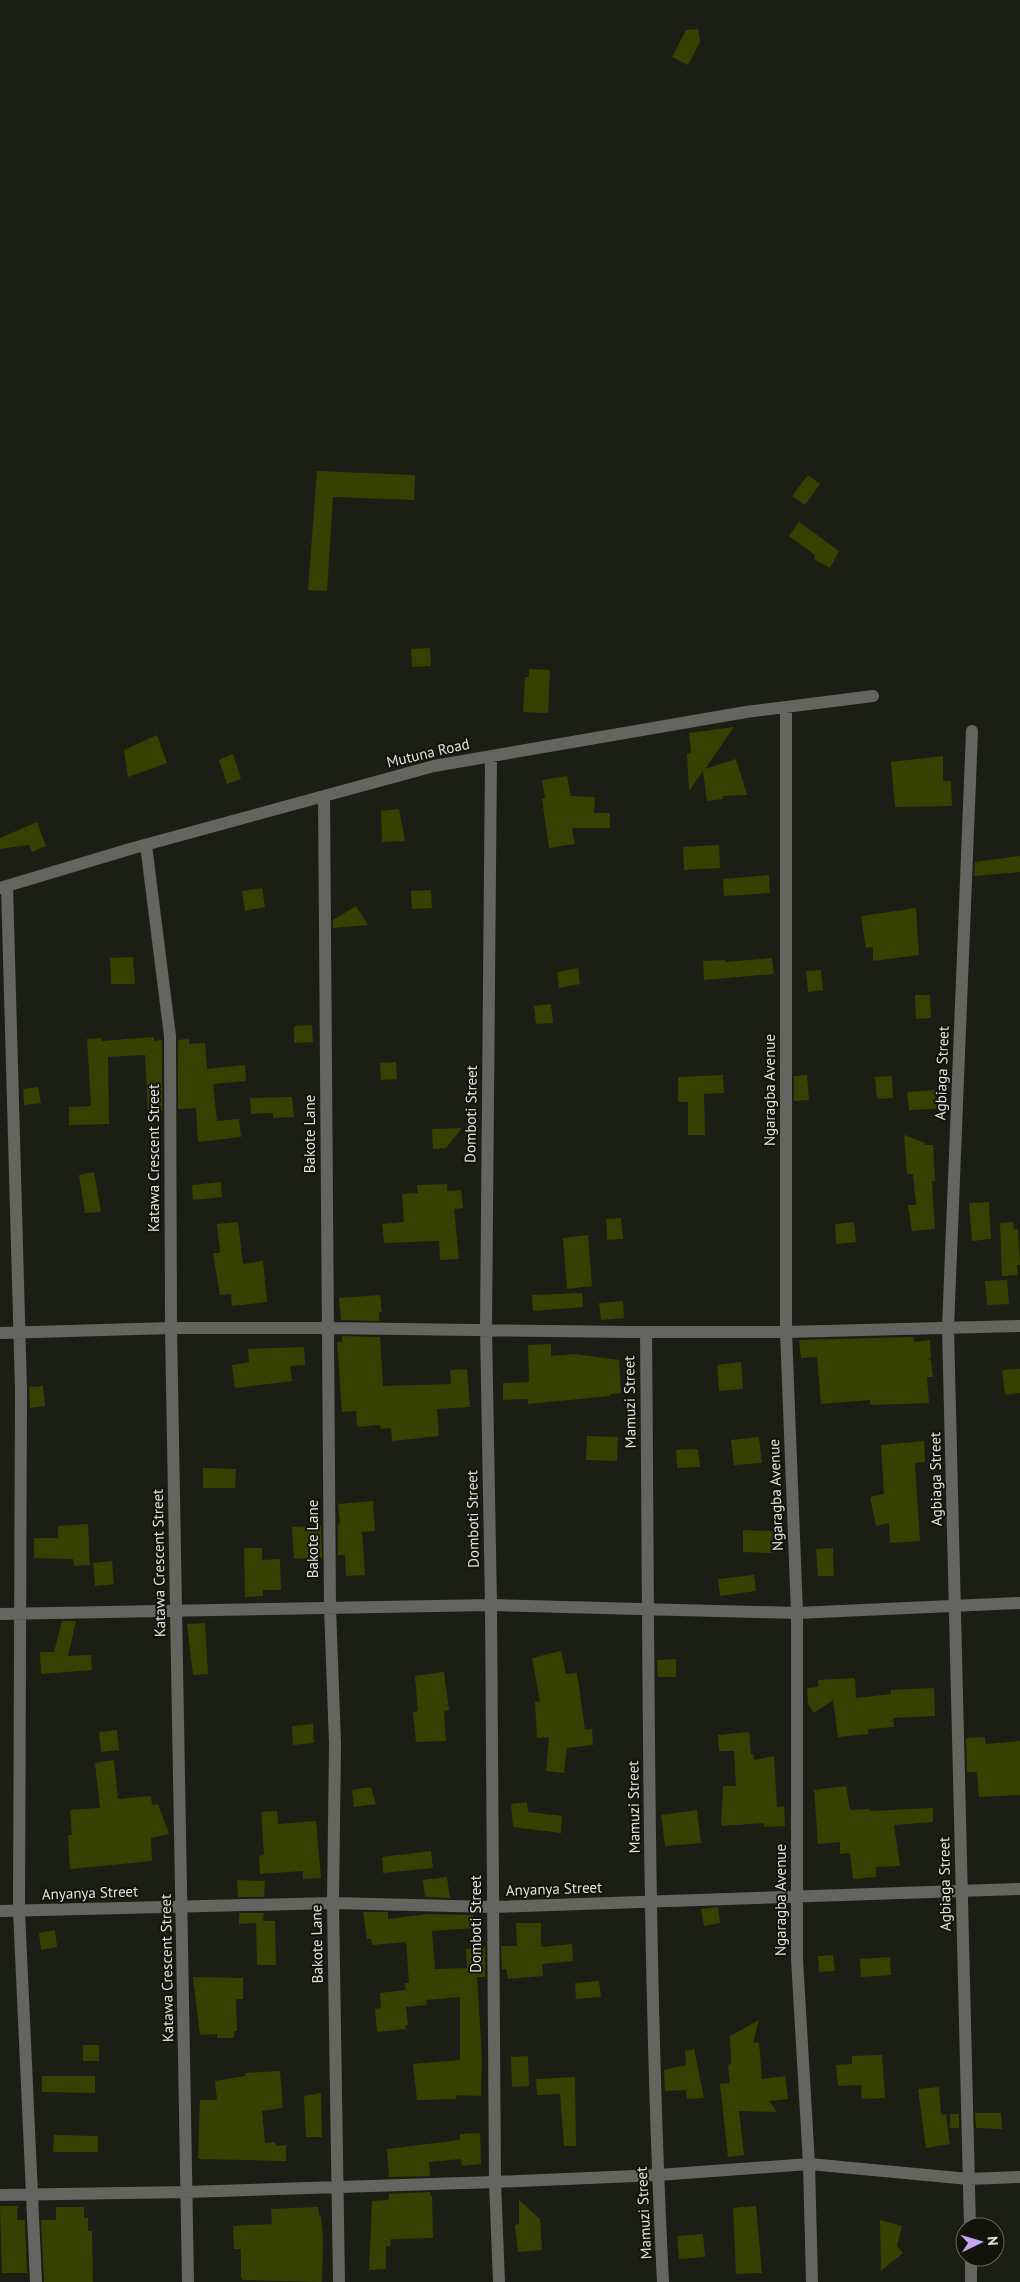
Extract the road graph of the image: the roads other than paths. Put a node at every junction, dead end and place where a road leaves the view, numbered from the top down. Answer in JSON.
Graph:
{"nodes":[{"id":1,"x":873,"y":696,"type":"dead end"},
{"id":2,"x":786,"y":707,"type":"junction"},
{"id":3,"x":972,"y":730,"type":"dead end"},
{"id":4,"x":491,"y":756,"type":"junction"},
{"id":5,"x":324,"y":796,"type":"junction"},
{"id":6,"x":146,"y":845,"type":"junction"},
{"id":7,"x":3,"y":887,"type":"edge"},
{"id":8,"x":1020,"y":1326,"type":"edge"},
{"id":9,"x":171,"y":1328,"type":"junction"},
{"id":10,"x":328,"y":1328,"type":"junction"},
{"id":11,"x":486,"y":1328,"type":"junction"},
{"id":12,"x":948,"y":1328,"type":"junction"},
{"id":13,"x":20,"y":1332,"type":"junction"},
{"id":14,"x":646,"y":1332,"type":"junction"},
{"id":15,"x":786,"y":1332,"type":"junction"},
{"id":16,"x":0,"y":1333,"type":"edge"},
{"id":17,"x":1020,"y":1603,"type":"edge"},
{"id":18,"x":491,"y":1605,"type":"junction"},
{"id":19,"x":955,"y":1605,"type":"junction"},
{"id":20,"x":330,"y":1607,"type":"junction"},
{"id":21,"x":648,"y":1609,"type":"junction"},
{"id":22,"x":176,"y":1610,"type":"junction"},
{"id":23,"x":20,"y":1613,"type":"junction"},
{"id":24,"x":797,"y":1613,"type":"junction"},
{"id":25,"x":0,"y":1614,"type":"edge"},
{"id":26,"x":1020,"y":1889,"type":"edge"},
{"id":27,"x":962,"y":1891,"type":"junction"},
{"id":28,"x":797,"y":1895,"type":"junction"},
{"id":29,"x":651,"y":1901,"type":"junction"},
{"id":30,"x":333,"y":1903,"type":"junction"},
{"id":31,"x":182,"y":1906,"type":"junction"},
{"id":32,"x":492,"y":1907,"type":"junction"},
{"id":33,"x":0,"y":1911,"type":"edge"},
{"id":34,"x":19,"y":1911,"type":"junction"},
{"id":35,"x":809,"y":2164,"type":"junction"},
{"id":36,"x":658,"y":2175,"type":"junction"},
{"id":37,"x":1020,"y":2177,"type":"edge"},
{"id":38,"x":969,"y":2179,"type":"junction"},
{"id":39,"x":495,"y":2182,"type":"junction"},
{"id":40,"x":336,"y":2188,"type":"junction"},
{"id":41,"x":186,"y":2192,"type":"junction"},
{"id":42,"x":0,"y":2195,"type":"edge"},
{"id":43,"x":31,"y":2196,"type":"junction"},
{"id":44,"x":970,"y":2217,"type":"edge"},
{"id":45,"x":971,"y":2267,"type":"edge"},
{"id":46,"x":36,"y":2282,"type":"edge"},
{"id":47,"x":188,"y":2282,"type":"edge"},
{"id":48,"x":339,"y":2282,"type":"edge"},
{"id":49,"x":499,"y":2282,"type":"edge"},
{"id":50,"x":663,"y":2282,"type":"edge"},
{"id":51,"x":812,"y":2282,"type":"edge"},
{"id":52,"x":971,"y":2282,"type":"edge"}],
"edges":[{"from":1,"to":2,"type":"street","name":"Mutuna Road"},
{"from":2,"to":4,"type":"street","name":"Mutuna Road"},
{"from":2,"to":15,"type":"street","name":"Ngaragba Avenue"},
{"from":3,"to":12,"type":"street","name":"Agbiaga Street"},
{"from":4,"to":5,"type":"street","name":"Mutuna Road"},
{"from":4,"to":11,"type":"street","name":"Domboti Street"},
{"from":5,"to":6,"type":"street","name":"Mutuna Road"},
{"from":5,"to":10,"type":"street","name":"Bakote Lane"},
{"from":6,"to":7,"type":"street","name":"Mutuna Road"},
{"from":6,"to":9,"type":"street","name":"Katawa Crescent Street"},
{"from":7,"to":13,"type":"street"},
{"from":8,"to":12,"type":"street"},
{"from":9,"to":10,"type":"street"},
{"from":9,"to":13,"type":"street"},
{"from":9,"to":22,"type":"street","name":"Katawa Crescent Street"},
{"from":10,"to":11,"type":"street"},
{"from":10,"to":20,"type":"street","name":"Bakote Lane"},
{"from":11,"to":14,"type":"street"},
{"from":11,"to":18,"type":"street","name":"Domboti Street"},
{"from":12,"to":15,"type":"street"},
{"from":12,"to":19,"type":"street","name":"Agbiaga Street"},
{"from":13,"to":16,"type":"street"},
{"from":13,"to":23,"type":"street"},
{"from":14,"to":15,"type":"street"},
{"from":14,"to":21,"type":"street","name":"Mamuzi Street"},
{"from":15,"to":24,"type":"street","name":"Ngaragba Avenue"},
{"from":17,"to":19,"type":"street"},
{"from":18,"to":20,"type":"street"},
{"from":18,"to":21,"type":"street"},
{"from":18,"to":32,"type":"street","name":"Domboti Street"},
{"from":19,"to":24,"type":"street"},
{"from":19,"to":27,"type":"street","name":"Agbiaga Street"},
{"from":20,"to":22,"type":"street"},
{"from":20,"to":30,"type":"street","name":"Bakote Lane"},
{"from":21,"to":24,"type":"street"},
{"from":21,"to":29,"type":"street","name":"Mamuzi Street"},
{"from":22,"to":23,"type":"street"},
{"from":22,"to":31,"type":"street","name":"Katawa Crescent Street"},
{"from":23,"to":25,"type":"street"},
{"from":23,"to":34,"type":"street"},
{"from":24,"to":28,"type":"street","name":"Ngaragba Avenue"},
{"from":26,"to":27,"type":"street","name":"Anyanya Street"},
{"from":27,"to":28,"type":"street","name":"Anyanya Street"},
{"from":27,"to":38,"type":"street","name":"Agbiaga Street"},
{"from":28,"to":29,"type":"street","name":"Anyanya Street"},
{"from":28,"to":35,"type":"street","name":"Ngaragba Avenue"},
{"from":29,"to":32,"type":"street","name":"Anyanya Street"},
{"from":29,"to":36,"type":"street","name":"Mamuzi Street"},
{"from":30,"to":31,"type":"street","name":"Anyanya Street"},
{"from":30,"to":32,"type":"street","name":"Anyanya Street"},
{"from":30,"to":40,"type":"street","name":"Bakote Lane"},
{"from":31,"to":34,"type":"street","name":"Anyanya Street"},
{"from":31,"to":41,"type":"street","name":"Katawa Crescent Street"},
{"from":32,"to":39,"type":"street","name":"Domboti Street"},
{"from":33,"to":34,"type":"street","name":"Anyanya Street"},
{"from":34,"to":43,"type":"street"},
{"from":35,"to":36,"type":"street"},
{"from":35,"to":38,"type":"street"},
{"from":35,"to":51,"type":"street","name":"Ngaragba Avenue"},
{"from":36,"to":39,"type":"street"},
{"from":36,"to":50,"type":"street","name":"Mamuzi Street"},
{"from":37,"to":38,"type":"street"},
{"from":38,"to":44,"type":"street","name":"Agbiaga Street"},
{"from":39,"to":40,"type":"street"},
{"from":39,"to":49,"type":"street","name":"Domboti Street"},
{"from":40,"to":41,"type":"street"},
{"from":40,"to":48,"type":"street","name":"Bakote Lane"},
{"from":41,"to":43,"type":"street"},
{"from":41,"to":47,"type":"street","name":"Katawa Crescent Street"},
{"from":42,"to":43,"type":"street"},
{"from":43,"to":46,"type":"street"},
{"from":45,"to":52,"type":"street"}]}
